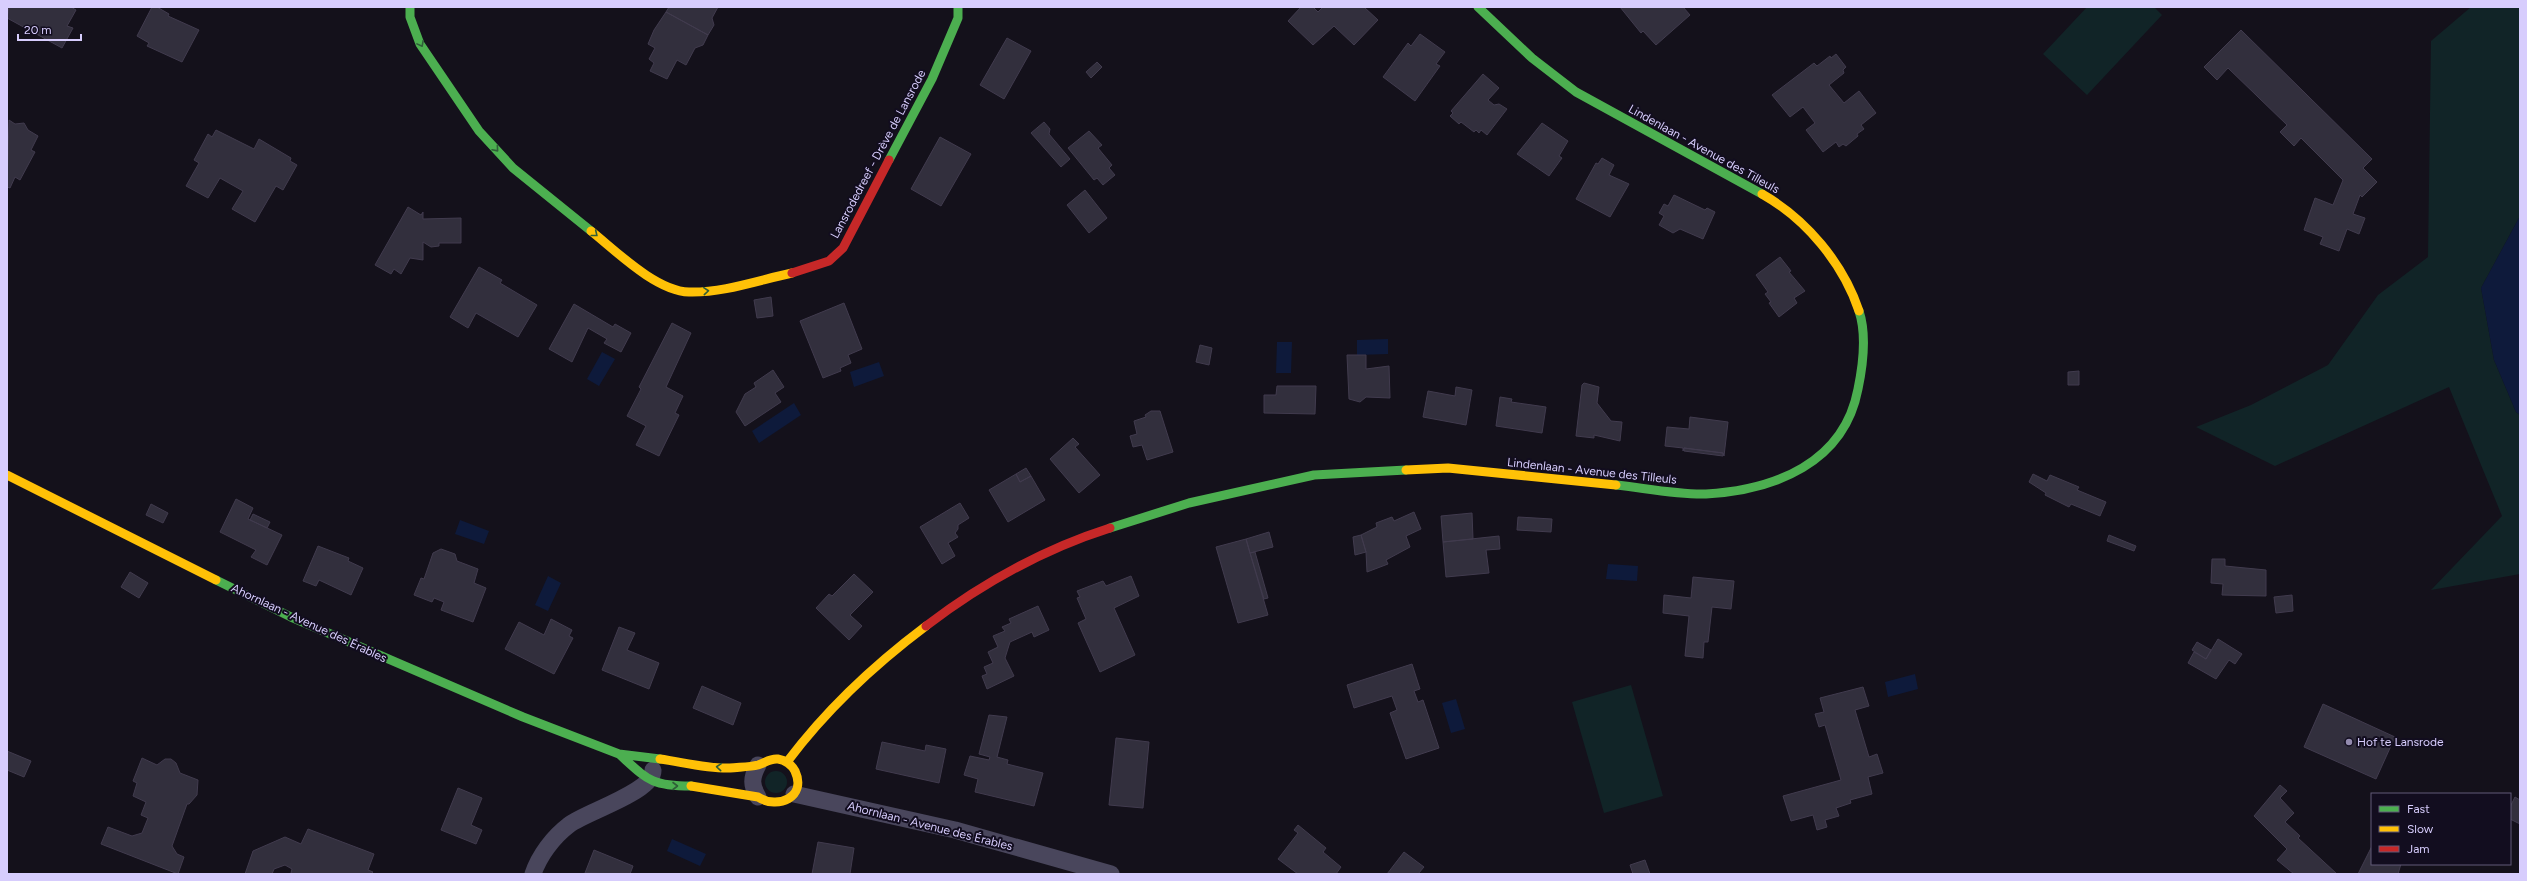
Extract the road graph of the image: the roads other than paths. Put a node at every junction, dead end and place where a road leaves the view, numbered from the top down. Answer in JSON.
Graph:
{"nodes":[{"id":1,"x":410,"y":7,"type":"edge"},
{"id":2,"x":958,"y":7,"type":"edge"},
{"id":3,"x":1478,"y":7,"type":"edge"},
{"id":4,"x":7,"y":475,"type":"edge"},
{"id":5,"x":619,"y":754,"type":"junction"},
{"id":6,"x":652,"y":758,"type":"junction"},
{"id":7,"x":787,"y":762,"type":"junction"},
{"id":8,"x":758,"y":765,"type":"junction"},
{"id":9,"x":649,"y":782,"type":"junction"},
{"id":10,"x":794,"y":794,"type":"junction"},
{"id":11,"x":758,"y":798,"type":"junction"},
{"id":12,"x":533,"y":874,"type":"edge"},
{"id":13,"x":1111,"y":874,"type":"edge"}],
"edges":[{"from":1,"to":2,"type":"street","name":"Lansrodedreef - Drève de Lansrode","one_way":true},
{"from":3,"to":7,"type":"street","name":"Lindenlaan - Avenue des Tilleuls"},
{"from":4,"to":5,"type":"street","name":"Ahornlaan - Avenue des Érables"},
{"from":5,"to":6,"type":"street","name":"Ahornlaan - Avenue des Érables"},
{"from":5,"to":9,"type":"street","name":"Ahornlaan - Avenue des Érables"},
{"from":8,"to":6,"type":"street","name":"Ahornlaan - Avenue des Érables","one_way":true},
{"from":6,"to":9,"type":"street"},
{"from":7,"to":8,"type":"street","name":"Ahornlaan - Avenue des Érables"},
{"from":7,"to":10,"type":"street"},
{"from":8,"to":11,"type":"street"},
{"from":9,"to":11,"type":"street","one_way":true},
{"from":9,"to":12,"type":"street"},
{"from":10,"to":11,"type":"street"},
{"from":10,"to":13,"type":"street","name":"Ahornlaan - Avenue des Érables"}]}
